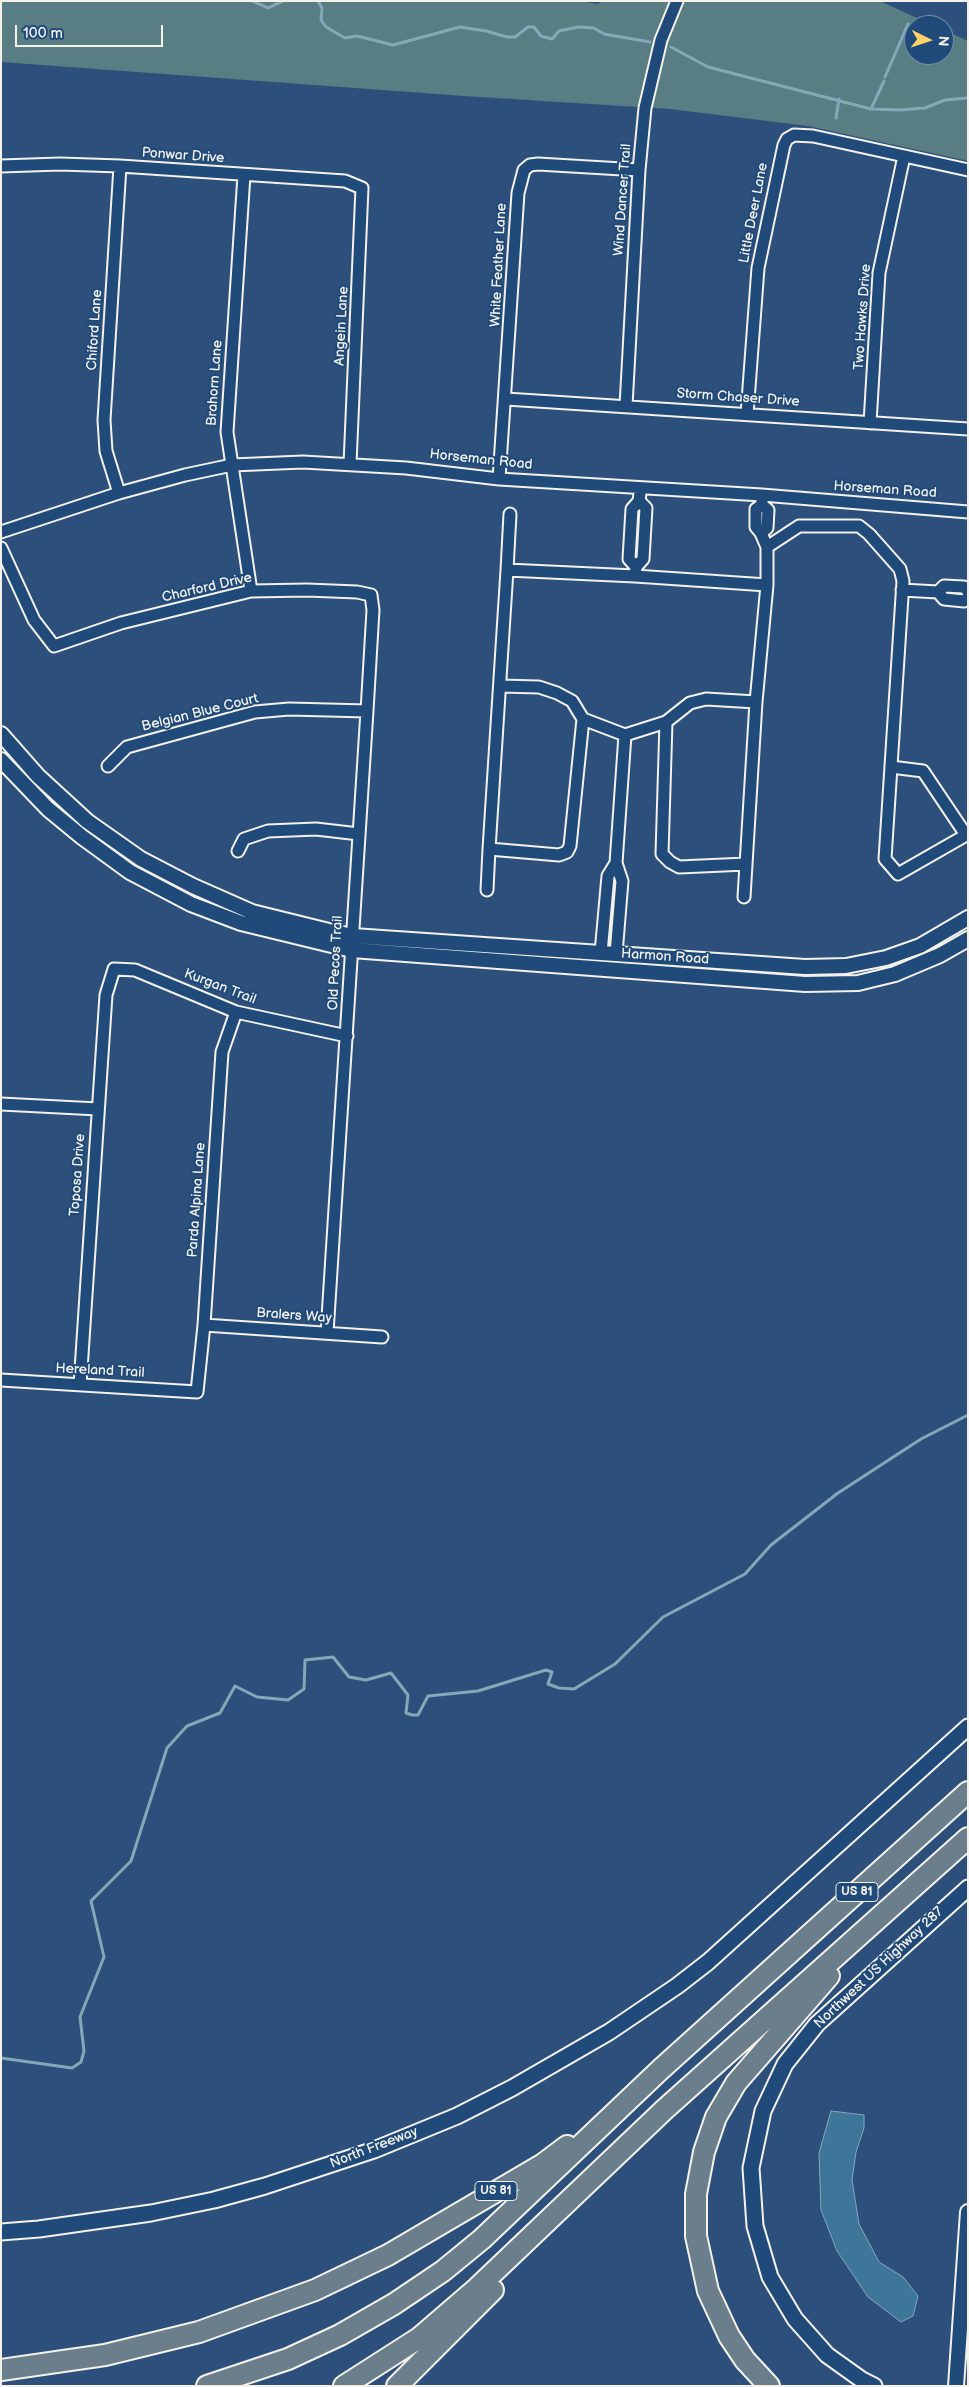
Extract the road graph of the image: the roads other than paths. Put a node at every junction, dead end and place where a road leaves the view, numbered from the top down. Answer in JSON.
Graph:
{"nodes":[{"id":1,"x":677,"y":1,"type":"edge"},
{"id":2,"x":904,"y":156,"type":"junction"},
{"id":3,"x":1,"y":166,"type":"edge"},
{"id":4,"x":120,"y":166,"type":"junction"},
{"id":5,"x":639,"y":170,"type":"junction"},
{"id":6,"x":968,"y":170,"type":"edge"},
{"id":7,"x":244,"y":176,"type":"junction"},
{"id":8,"x":362,"y":188,"type":"joint"},
{"id":9,"x":506,"y":398,"type":"junction"},
{"id":10,"x":626,"y":406,"type":"junction"},
{"id":11,"x":747,"y":414,"type":"junction"},
{"id":12,"x":870,"y":423,"type":"junction"},
{"id":13,"x":968,"y":429,"type":"edge"},
{"id":14,"x":350,"y":464,"type":"junction"},
{"id":15,"x":232,"y":465,"type":"junction"},
{"id":16,"x":499,"y":479,"type":"junction"},
{"id":17,"x":641,"y":487,"type":"junction"},
{"id":18,"x":119,"y":493,"type":"junction"},
{"id":19,"x":762,"y":500,"type":"junction"},
{"id":20,"x":968,"y":512,"type":"edge"},
{"id":21,"x":510,"y":514,"type":"dead end"},
{"id":22,"x":1,"y":532,"type":"edge"},
{"id":23,"x":767,"y":547,"type":"junction"},
{"id":24,"x":1,"y":548,"type":"edge"},
{"id":25,"x":507,"y":570,"type":"junction"},
{"id":26,"x":635,"y":572,"type":"junction"},
{"id":27,"x":768,"y":585,"type":"junction"},
{"id":28,"x":902,"y":590,"type":"junction"},
{"id":29,"x":251,"y":591,"type":"junction"},
{"id":30,"x":968,"y":591,"type":"edge"},
{"id":31,"x":938,"y":592,"type":"junction"},
{"id":32,"x":371,"y":595,"type":"joint"},
{"id":33,"x":968,"y":598,"type":"edge"},
{"id":34,"x":500,"y":686,"type":"junction"},
{"id":35,"x":756,"y":702,"type":"junction"},
{"id":36,"x":367,"y":712,"type":"junction"},
{"id":37,"x":583,"y":719,"type":"junction"},
{"id":38,"x":666,"y":722,"type":"junction"},
{"id":39,"x":1,"y":734,"type":"edge"},
{"id":40,"x":625,"y":735,"type":"junction"},
{"id":41,"x":1,"y":760,"type":"edge"},
{"id":42,"x":108,"y":766,"type":"dead end"},
{"id":43,"x":891,"y":767,"type":"junction"},
{"id":44,"x":359,"y":834,"type":"junction"},
{"id":45,"x":967,"y":834,"type":"edge"},
{"id":46,"x":489,"y":849,"type":"junction"},
{"id":47,"x":238,"y":851,"type":"dead end"},
{"id":48,"x":616,"y":863,"type":"junction"},
{"id":49,"x":746,"y":864,"type":"junction"},
{"id":50,"x":487,"y":890,"type":"dead end"},
{"id":51,"x":744,"y":897,"type":"dead end"},
{"id":52,"x":968,"y":918,"type":"edge"},
{"id":53,"x":968,"y":939,"type":"edge"},
{"id":54,"x":353,"y":943,"type":"junction"},
{"id":55,"x":601,"y":953,"type":"junction"},
{"id":56,"x":616,"y":954,"type":"junction"},
{"id":57,"x":114,"y":969,"type":"joint"},
{"id":58,"x":236,"y":1012,"type":"junction"},
{"id":59,"x":347,"y":1036,"type":"junction"},
{"id":60,"x":1,"y":1104,"type":"edge"},
{"id":61,"x":98,"y":1109,"type":"junction"},
{"id":62,"x":204,"y":1325,"type":"junction"},
{"id":63,"x":327,"y":1333,"type":"junction"},
{"id":64,"x":382,"y":1337,"type":"dead end"},
{"id":65,"x":1,"y":1380,"type":"edge"},
{"id":66,"x":80,"y":1385,"type":"junction"},
{"id":67,"x":197,"y":1392,"type":"joint"},
{"id":68,"x":968,"y":1727,"type":"edge"},
{"id":69,"x":968,"y":1792,"type":"edge"},
{"id":70,"x":968,"y":1838,"type":"edge"},
{"id":71,"x":968,"y":1888,"type":"edge"},
{"id":72,"x":886,"y":1911,"type":"junction"},
{"id":73,"x":661,"y":2069,"type":"junction"},
{"id":74,"x":700,"y":2077,"type":"junction"},
{"id":75,"x":968,"y":2212,"type":"edge"},
{"id":76,"x":1,"y":2232,"type":"edge"},
{"id":77,"x":1,"y":2370,"type":"edge"},
{"id":78,"x":206,"y":2386,"type":"edge"},
{"id":79,"x":344,"y":2386,"type":"edge"},
{"id":80,"x":397,"y":2386,"type":"edge"},
{"id":81,"x":769,"y":2386,"type":"edge"},
{"id":82,"x":874,"y":2386,"type":"edge"},
{"id":83,"x":956,"y":2386,"type":"edge"}],
"edges":[{"from":1,"to":5,"type":"street","name":"Wind Dancer Trail"},
{"from":2,"to":6,"type":"street"},
{"from":2,"to":11,"type":"street","name":"Little Deer Lane"},
{"from":2,"to":12,"type":"street","name":"Two Hawks Drive"},
{"from":3,"to":4,"type":"street","name":"Ponwar Drive"},
{"from":4,"to":7,"type":"street","name":"Ponwar Drive"},
{"from":4,"to":18,"type":"street","name":"Chiford Lane"},
{"from":5,"to":9,"type":"street","name":"White Feather Lane"},
{"from":5,"to":10,"type":"street","name":"Wind Dancer Trail"},
{"from":7,"to":8,"type":"street","name":"Ponwar Drive"},
{"from":7,"to":15,"type":"street","name":"Brahorn Lane"},
{"from":8,"to":14,"type":"street","name":"Angein Lane"},
{"from":9,"to":10,"type":"street","name":"Storm Chaser Drive"},
{"from":9,"to":16,"type":"street","name":"White Feather Lane"},
{"from":10,"to":11,"type":"street","name":"Storm Chaser Drive"},
{"from":11,"to":12,"type":"street","name":"Storm Chaser Drive"},
{"from":12,"to":13,"type":"street","name":"Storm Chaser Drive"},
{"from":14,"to":15,"type":"street","name":"Horseman Road"},
{"from":14,"to":16,"type":"street","name":"Horseman Road"},
{"from":15,"to":18,"type":"street","name":"Horseman Road"},
{"from":15,"to":29,"type":"street","name":"Brahorn Lane"},
{"from":16,"to":17,"type":"street","name":"Horseman Road"},
{"from":17,"to":19,"type":"street","name":"Horseman Road"},
{"from":17,"to":26,"type":"street"},
{"from":18,"to":22,"type":"street","name":"Horseman Road"},
{"from":19,"to":20,"type":"street","name":"Horseman Road"},
{"from":19,"to":23,"type":"street"},
{"from":21,"to":25,"type":"street"},
{"from":23,"to":27,"type":"street"},
{"from":23,"to":28,"type":"street"},
{"from":24,"to":29,"type":"street","name":"Charford Drive"},
{"from":25,"to":26,"type":"street"},
{"from":25,"to":34,"type":"street"},
{"from":26,"to":27,"type":"street"},
{"from":27,"to":35,"type":"street"},
{"from":28,"to":31,"type":"street"},
{"from":28,"to":43,"type":"street"},
{"from":29,"to":32,"type":"street","name":"Charford Drive"},
{"from":30,"to":31,"type":"street"},
{"from":31,"to":33,"type":"street"},
{"from":32,"to":36,"type":"street","name":"Old Pecos Trail"},
{"from":34,"to":37,"type":"street"},
{"from":34,"to":46,"type":"street"},
{"from":35,"to":38,"type":"street"},
{"from":35,"to":49,"type":"street"},
{"from":36,"to":42,"type":"street","name":"Belgian Blue Court"},
{"from":36,"to":44,"type":"street","name":"Old Pecos Trail"},
{"from":37,"to":40,"type":"street"},
{"from":37,"to":46,"type":"street"},
{"from":38,"to":40,"type":"street"},
{"from":38,"to":49,"type":"street"},
{"from":39,"to":54,"type":"street"},
{"from":40,"to":48,"type":"street"},
{"from":41,"to":54,"type":"street"},
{"from":43,"to":45,"type":"street"},
{"from":43,"to":45,"type":"street"},
{"from":44,"to":47,"type":"street"},
{"from":44,"to":54,"type":"street","name":"Old Pecos Trail"},
{"from":46,"to":50,"type":"street"},
{"from":48,"to":55,"type":"street"},
{"from":48,"to":56,"type":"street"},
{"from":49,"to":51,"type":"street"},
{"from":52,"to":56,"type":"street","name":"Harmon Road"},
{"from":53,"to":54,"type":"street","name":"Harmon Road"},
{"from":54,"to":55,"type":"street","name":"Harmon Road"},
{"from":54,"to":59,"type":"street","name":"Old Pecos Trail"},
{"from":55,"to":56,"type":"street","name":"Harmon Road"},
{"from":57,"to":58,"type":"street","name":"Kurgan Trail"},
{"from":57,"to":61,"type":"street","name":"Toposa Drive"},
{"from":58,"to":59,"type":"street","name":"Kurgan Trail"},
{"from":58,"to":62,"type":"street","name":"Parda Alpina Lane"},
{"from":59,"to":63,"type":"street","name":"Old Pecos Trail"},
{"from":60,"to":61,"type":"street"},
{"from":61,"to":66,"type":"street","name":"Toposa Drive"},
{"from":62,"to":63,"type":"street","name":"Bralers Way"},
{"from":62,"to":67,"type":"street","name":"Parda Alpina Lane"},
{"from":63,"to":64,"type":"street","name":"Bralers Way"},
{"from":65,"to":66,"type":"street","name":"Hereland Trail"},
{"from":66,"to":67,"type":"street","name":"Hereland Trail"},
{"from":68,"to":76,"type":"main road","name":"North Freeway"},
{"from":69,"to":73,"type":"highway","number":"US 81"},
{"from":70,"to":72,"type":"highway","number":"US 81"},
{"from":71,"to":82,"type":"main road","name":"Northwest US Highway 287"},
{"from":72,"to":74,"type":"highway","number":"US 81"},
{"from":72,"to":81,"type":"highway"},
{"from":73,"to":77,"type":"highway","number":"US 81"},
{"from":73,"to":78,"type":"highway"},
{"from":74,"to":79,"type":"highway"},
{"from":74,"to":80,"type":"highway","number":"US 81"},
{"from":75,"to":83,"type":"street"}]}
